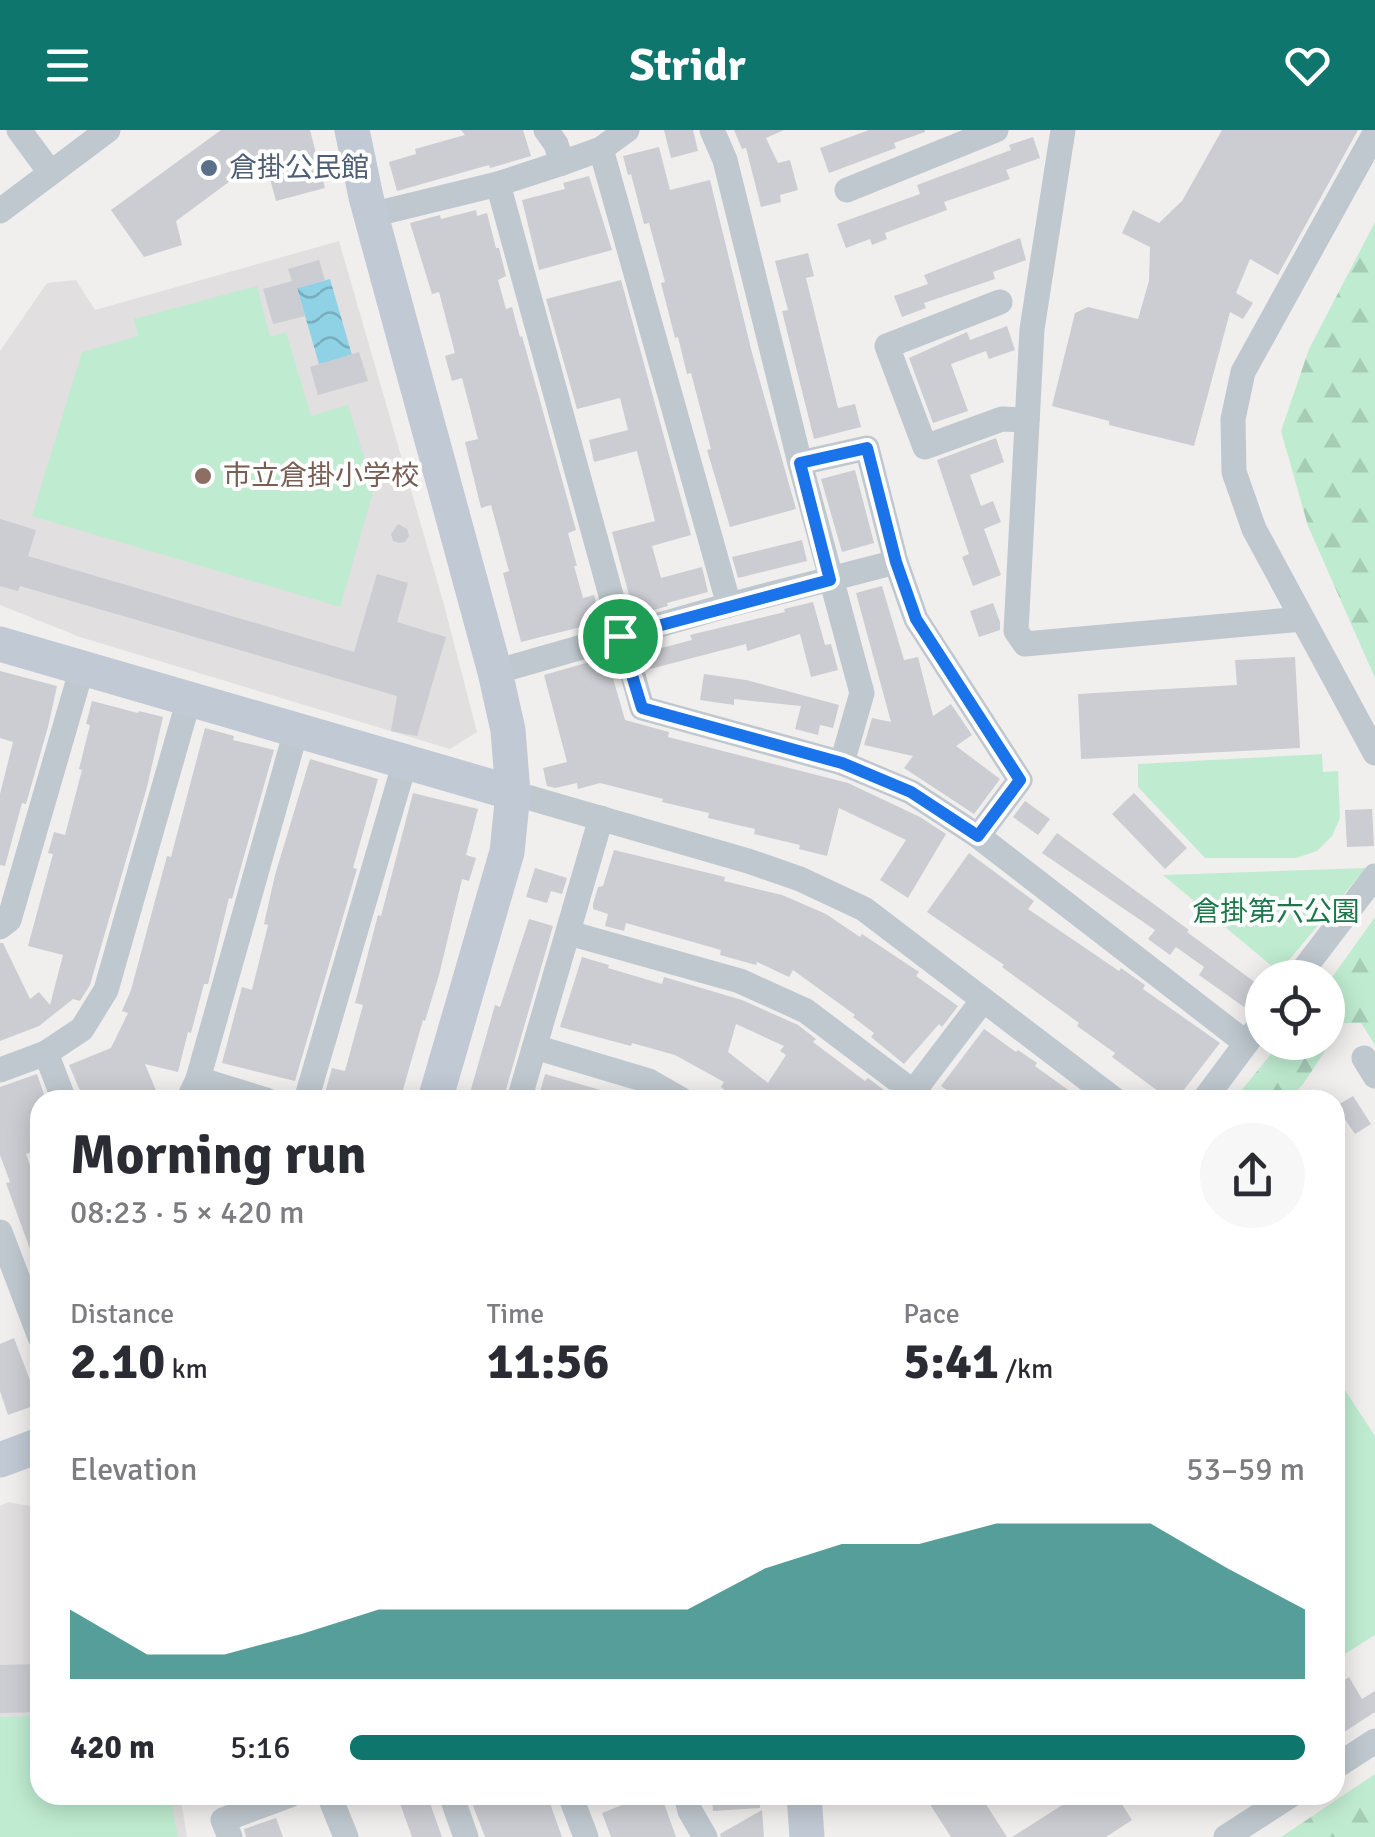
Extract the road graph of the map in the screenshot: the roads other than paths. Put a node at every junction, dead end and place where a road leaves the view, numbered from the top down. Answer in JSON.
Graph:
{"nodes":[{"id":1,"x":19,"y":130,"type":"edge"},
{"id":2,"x":108,"y":130,"type":"edge"},
{"id":3,"x":352,"y":130,"type":"edge"},
{"id":4,"x":546,"y":130,"type":"edge"},
{"id":5,"x":627,"y":130,"type":"edge"},
{"id":6,"x":712,"y":130,"type":"edge"},
{"id":7,"x":996,"y":130,"type":"edge"},
{"id":8,"x":1063,"y":130,"type":"edge"},
{"id":9,"x":1375,"y":133,"type":"edge"},
{"id":10,"x":601,"y":149,"type":"junction"},
{"id":11,"x":562,"y":163,"type":"junction"},
{"id":12,"x":50,"y":172,"type":"junction"},
{"id":13,"x":498,"y":184,"type":"junction"},
{"id":14,"x":847,"y":190,"type":"dead end"},
{"id":15,"x":0,"y":211,"type":"edge"},
{"id":16,"x":371,"y":215,"type":"junction"},
{"id":17,"x":1000,"y":302,"type":"dead end"},
{"id":18,"x":1027,"y":420,"type":"junction"},
{"id":19,"x":800,"y":463,"type":"junction"},
{"id":20,"x":896,"y":562,"type":"junction"},
{"id":21,"x":830,"y":580,"type":"junction"},
{"id":22,"x":729,"y":605,"type":"junction"},
{"id":23,"x":1302,"y":619,"type":"junction"},
{"id":24,"x":620,"y":636,"type":"junction"},
{"id":25,"x":0,"y":644,"type":"edge"},
{"id":26,"x":82,"y":668,"type":"junction"},
{"id":27,"x":495,"y":672,"type":"junction"},
{"id":28,"x":188,"y":699,"type":"junction"},
{"id":29,"x":296,"y":731,"type":"junction"},
{"id":30,"x":1375,"y":753,"type":"edge"},
{"id":31,"x":405,"y":762,"type":"junction"},
{"id":32,"x":842,"y":763,"type":"junction"},
{"id":33,"x":513,"y":793,"type":"junction"},
{"id":34,"x":600,"y":818,"type":"junction"},
{"id":35,"x":978,"y":836,"type":"junction"},
{"id":36,"x":1375,"y":876,"type":"edge"},
{"id":37,"x":0,"y":928,"type":"edge"},
{"id":38,"x":569,"y":933,"type":"junction"},
{"id":39,"x":1311,"y":960,"type":"edge"},
{"id":40,"x":983,"y":1000,"type":"junction"},
{"id":41,"x":1245,"y":1042,"type":"edge"},
{"id":42,"x":1245,"y":1044,"type":"edge"},
{"id":43,"x":535,"y":1047,"type":"junction"},
{"id":44,"x":46,"y":1053,"type":"junction"},
{"id":45,"x":0,"y":1070,"type":"edge"},
{"id":46,"x":193,"y":1089,"type":"edge"},
{"id":47,"x":60,"y":1090,"type":"edge"},
{"id":48,"x":309,"y":1090,"type":"edge"},
{"id":49,"x":438,"y":1090,"type":"edge"},
{"id":50,"x":522,"y":1090,"type":"edge"},
{"id":51,"x":664,"y":1090,"type":"edge"},
{"id":52,"x":906,"y":1090,"type":"edge"},
{"id":53,"x":920,"y":1090,"type":"edge"},
{"id":54,"x":1103,"y":1090,"type":"edge"},
{"id":55,"x":1211,"y":1090,"type":"edge"},
{"id":56,"x":0,"y":1232,"type":"edge"},
{"id":57,"x":30,"y":1310,"type":"edge"},
{"id":58,"x":30,"y":1452,"type":"edge"},
{"id":59,"x":0,"y":1460,"type":"edge"},
{"id":60,"x":1375,"y":1741,"type":"edge"},
{"id":61,"x":1345,"y":1760,"type":"edge"},
{"id":62,"x":264,"y":1805,"type":"edge"},
{"id":63,"x":334,"y":1805,"type":"edge"},
{"id":64,"x":455,"y":1805,"type":"edge"},
{"id":65,"x":574,"y":1805,"type":"edge"},
{"id":66,"x":688,"y":1805,"type":"edge"},
{"id":67,"x":805,"y":1805,"type":"edge"},
{"id":68,"x":1276,"y":1805,"type":"edge"},
{"id":69,"x":230,"y":1837,"type":"edge"},
{"id":70,"x":346,"y":1837,"type":"edge"},
{"id":71,"x":466,"y":1837,"type":"edge"},
{"id":72,"x":586,"y":1837,"type":"edge"},
{"id":73,"x":706,"y":1837,"type":"edge"},
{"id":74,"x":807,"y":1837,"type":"edge"},
{"id":75,"x":1226,"y":1837,"type":"edge"}],
"edges":[{"from":1,"to":12,"type":"street"},
{"from":2,"to":12,"type":"street"},
{"from":3,"to":16,"type":"street"},
{"from":4,"to":11,"type":"street"},
{"from":5,"to":10,"type":"street"},
{"from":6,"to":19,"type":"street"},
{"from":7,"to":14,"type":"street"},
{"from":8,"to":18,"type":"street"},
{"from":9,"to":23,"type":"street"},
{"from":10,"to":11,"type":"street"},
{"from":10,"to":22,"type":"street"},
{"from":11,"to":13,"type":"street"},
{"from":12,"to":15,"type":"street"},
{"from":13,"to":16,"type":"street"},
{"from":13,"to":24,"type":"street"},
{"from":16,"to":27,"type":"street"},
{"from":17,"to":18,"type":"street"},
{"from":18,"to":23,"type":"street"},
{"from":19,"to":20,"type":"street"},
{"from":19,"to":21,"type":"street"},
{"from":20,"to":21,"type":"street"},
{"from":20,"to":35,"type":"street"},
{"from":21,"to":22,"type":"street"},
{"from":21,"to":32,"type":"street"},
{"from":22,"to":24,"type":"street"},
{"from":23,"to":30,"type":"street"},
{"from":24,"to":27,"type":"street"},
{"from":24,"to":32,"type":"street"},
{"from":25,"to":26,"type":"street"},
{"from":26,"to":28,"type":"street"},
{"from":26,"to":37,"type":"street"},
{"from":27,"to":33,"type":"street"},
{"from":28,"to":29,"type":"street"},
{"from":28,"to":44,"type":"street"},
{"from":29,"to":31,"type":"street"},
{"from":29,"to":46,"type":"street"},
{"from":31,"to":33,"type":"street"},
{"from":31,"to":48,"type":"street"},
{"from":32,"to":35,"type":"street"},
{"from":33,"to":34,"type":"street"},
{"from":33,"to":49,"type":"street"},
{"from":34,"to":38,"type":"street"},
{"from":34,"to":40,"type":"street"},
{"from":35,"to":41,"type":"street"},
{"from":36,"to":39,"type":"street"},
{"from":38,"to":43,"type":"street"},
{"from":38,"to":52,"type":"street"},
{"from":40,"to":53,"type":"street"},
{"from":40,"to":54,"type":"street"},
{"from":42,"to":55,"type":"street"},
{"from":43,"to":50,"type":"street"},
{"from":43,"to":51,"type":"street"},
{"from":44,"to":45,"type":"street"},
{"from":44,"to":47,"type":"street"},
{"from":56,"to":57,"type":"street"},
{"from":58,"to":59,"type":"street"},
{"from":60,"to":61,"type":"street"},
{"from":62,"to":69,"type":"street"},
{"from":63,"to":70,"type":"street"},
{"from":64,"to":71,"type":"street"},
{"from":65,"to":72,"type":"street"},
{"from":66,"to":73,"type":"street"},
{"from":67,"to":74,"type":"street"},
{"from":68,"to":75,"type":"street"}]}
